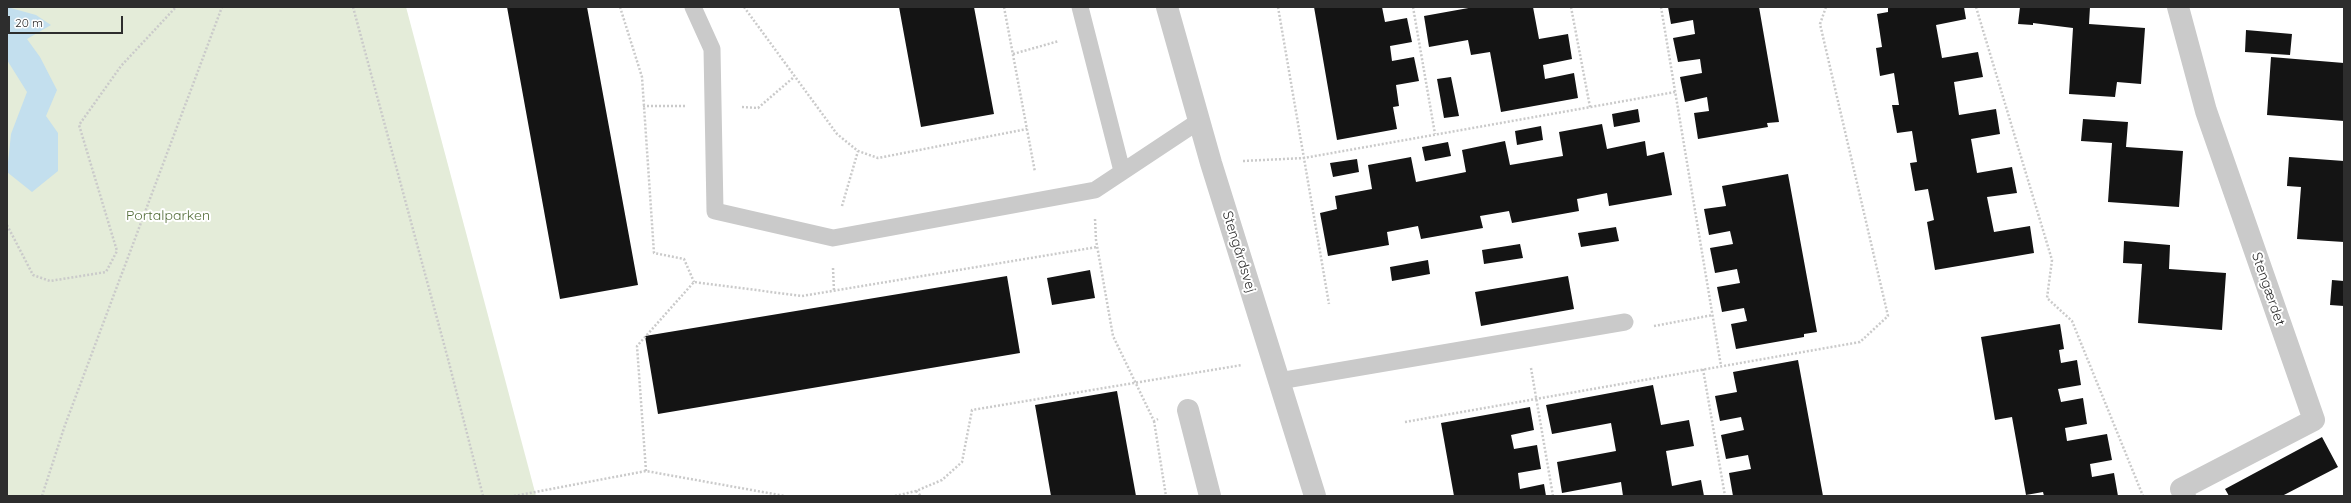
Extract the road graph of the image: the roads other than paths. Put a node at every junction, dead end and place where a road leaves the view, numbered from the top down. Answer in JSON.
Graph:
{"nodes":[{"id":1,"x":693,"y":7,"type":"edge"},
{"id":2,"x":1080,"y":7,"type":"edge"},
{"id":3,"x":1167,"y":7,"type":"edge"},
{"id":4,"x":2178,"y":7,"type":"edge"},
{"id":5,"x":1199,"y":121,"type":"junction"},
{"id":6,"x":1122,"y":171,"type":"junction"},
{"id":7,"x":1626,"y":322,"type":"road end"},
{"id":8,"x":1279,"y":381,"type":"junction"},
{"id":9,"x":1188,"y":410,"type":"road end"},
{"id":10,"x":1210,"y":496,"type":"edge"},
{"id":11,"x":1315,"y":496,"type":"edge"},
{"id":12,"x":2185,"y":496,"type":"edge"}],
"edges":[{"from":1,"to":6,"type":"lane"},
{"from":2,"to":6,"type":"lane"},
{"from":3,"to":5,"type":"street","name":"Stengårdsvej"},
{"from":4,"to":12,"type":"street","name":"Stengærdet"},
{"from":5,"to":6,"type":"lane"},
{"from":5,"to":8,"type":"street","name":"Stengårdsvej"},
{"from":7,"to":8,"type":"lane"},
{"from":8,"to":11,"type":"street","name":"Stengårdsvej"},
{"from":9,"to":10,"type":"street"}]}
